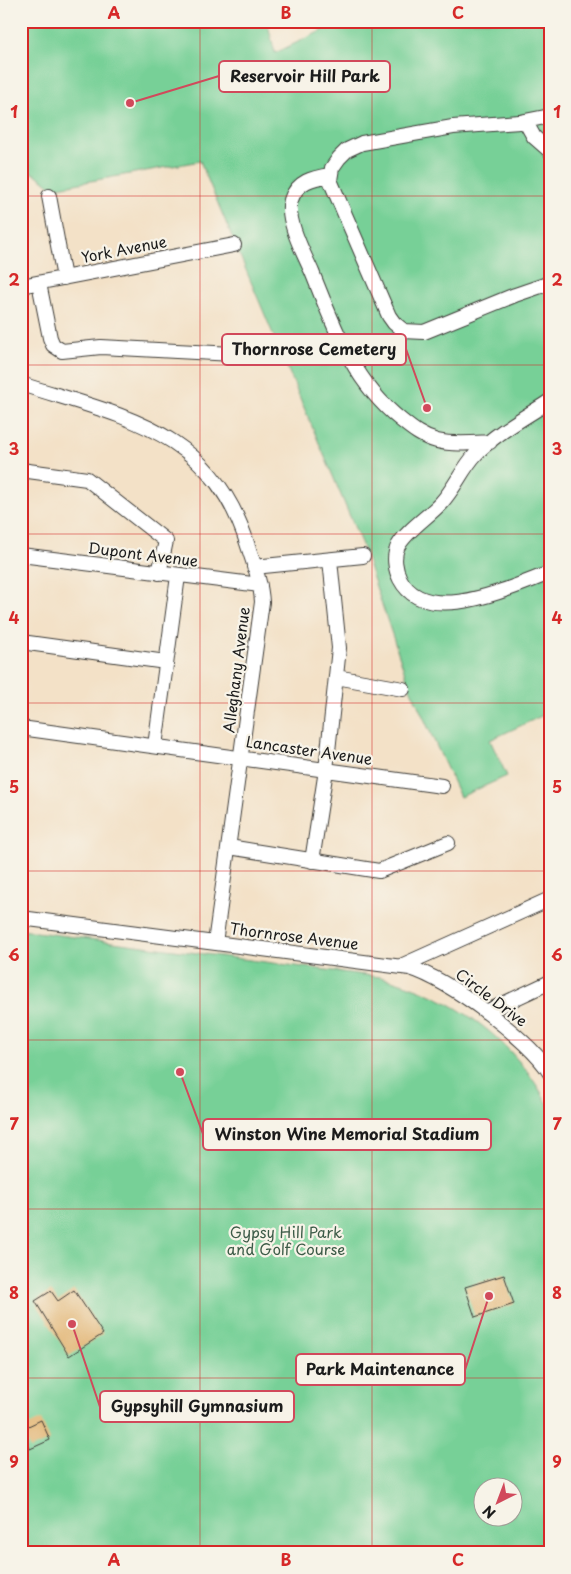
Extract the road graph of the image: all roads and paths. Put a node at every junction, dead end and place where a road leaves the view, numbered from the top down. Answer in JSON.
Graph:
{"nodes":[{"id":1,"x":550,"y":116,"type":"edge"},
{"id":2,"x":525,"y":122,"type":"junction"},
{"id":3,"x":550,"y":150,"type":"edge"},
{"id":4,"x":330,"y":175,"type":"junction"},
{"id":5,"x":49,"y":196,"type":"dead end"},
{"id":6,"x":234,"y":245,"type":"dead end"},
{"id":7,"x":64,"y":278,"type":"junction"},
{"id":8,"x":39,"y":283,"type":"junction"},
{"id":9,"x":550,"y":283,"type":"edge"},
{"id":10,"x":21,"y":286,"type":"edge"},
{"id":11,"x":252,"y":355,"type":"dead end"},
{"id":12,"x":21,"y":384,"type":"edge"},
{"id":13,"x":550,"y":401,"type":"edge"},
{"id":14,"x":490,"y":442,"type":"junction"},
{"id":15,"x":21,"y":470,"type":"edge"},
{"id":16,"x":21,"y":555,"type":"edge"},
{"id":17,"x":363,"y":556,"type":"dead end"},
{"id":18,"x":330,"y":560,"type":"junction"},
{"id":19,"x":254,"y":567,"type":"junction"},
{"id":20,"x":550,"y":573,"type":"edge"},
{"id":21,"x":159,"y":574,"type":"junction"},
{"id":22,"x":178,"y":576,"type":"junction"},
{"id":23,"x":260,"y":585,"type":"junction"},
{"id":24,"x":21,"y":642,"type":"edge"},
{"id":25,"x":166,"y":662,"type":"junction"},
{"id":26,"x":336,"y":677,"type":"junction"},
{"id":27,"x":403,"y":689,"type":"dead end"},
{"id":28,"x":21,"y":728,"type":"edge"},
{"id":29,"x":155,"y":746,"type":"junction"},
{"id":30,"x":242,"y":757,"type":"junction"},
{"id":31,"x":326,"y":770,"type":"junction"},
{"id":32,"x":442,"y":786,"type":"dead end"},
{"id":33,"x":448,"y":843,"type":"dead end"},
{"id":34,"x":229,"y":847,"type":"junction"},
{"id":35,"x":312,"y":861,"type":"junction"},
{"id":36,"x":550,"y":899,"type":"edge"},
{"id":37,"x":21,"y":918,"type":"edge"},
{"id":38,"x":215,"y":943,"type":"junction"},
{"id":39,"x":401,"y":966,"type":"junction"},
{"id":40,"x":550,"y":982,"type":"edge"},
{"id":41,"x":486,"y":1012,"type":"junction"},
{"id":42,"x":548,"y":1068,"type":"edge"}],
"edges":[{"from":1,"to":2,"type":"street"},
{"from":2,"to":3,"type":"street"},
{"from":2,"to":4,"type":"street"},
{"from":4,"to":9,"type":"street"},
{"from":4,"to":14,"type":"street"},
{"from":5,"to":7,"type":"street"},
{"from":6,"to":7,"type":"street","name":"York Avenue"},
{"from":7,"to":8,"type":"street","name":"York Avenue"},
{"from":8,"to":10,"type":"street","name":"York Avenue"},
{"from":8,"to":11,"type":"street"},
{"from":12,"to":19,"type":"street","name":"Alleghany Avenue"},
{"from":13,"to":14,"type":"street"},
{"from":14,"to":20,"type":"street"},
{"from":15,"to":21,"type":"street"},
{"from":16,"to":21,"type":"street","name":"Dupont Avenue"},
{"from":17,"to":18,"type":"street"},
{"from":18,"to":19,"type":"street"},
{"from":18,"to":26,"type":"street"},
{"from":19,"to":23,"type":"street","name":"Alleghany Avenue"},
{"from":21,"to":22,"type":"street","name":"Dupont Avenue"},
{"from":22,"to":23,"type":"street","name":"Dupont Avenue"},
{"from":22,"to":25,"type":"street"},
{"from":23,"to":30,"type":"street","name":"Alleghany Avenue"},
{"from":24,"to":25,"type":"street"},
{"from":25,"to":29,"type":"street"},
{"from":26,"to":27,"type":"street"},
{"from":26,"to":31,"type":"street"},
{"from":28,"to":29,"type":"street","name":"Lancaster Avenue"},
{"from":29,"to":30,"type":"street","name":"Lancaster Avenue"},
{"from":30,"to":31,"type":"street","name":"Lancaster Avenue"},
{"from":30,"to":34,"type":"street","name":"Alleghany Avenue"},
{"from":31,"to":32,"type":"street","name":"Lancaster Avenue"},
{"from":31,"to":35,"type":"street"},
{"from":33,"to":35,"type":"street"},
{"from":34,"to":35,"type":"street"},
{"from":34,"to":38,"type":"street","name":"Alleghany Avenue"},
{"from":36,"to":39,"type":"street"},
{"from":37,"to":38,"type":"street","name":"Thornrose Avenue"},
{"from":38,"to":39,"type":"street","name":"Thornrose Avenue"},
{"from":39,"to":41,"type":"street","name":"Circle Drive"},
{"from":40,"to":41,"type":"street"},
{"from":41,"to":42,"type":"street","name":"Circle Drive"}]}
